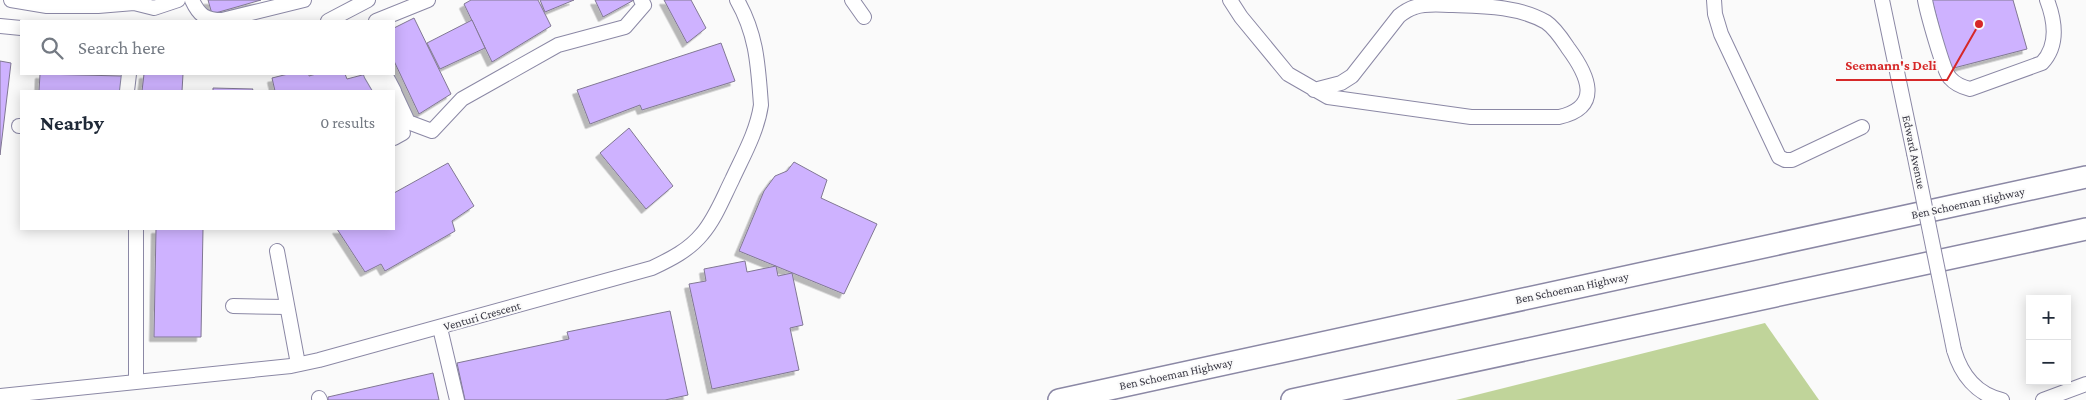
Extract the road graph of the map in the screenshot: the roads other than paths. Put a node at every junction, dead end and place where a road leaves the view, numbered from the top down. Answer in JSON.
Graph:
{"nodes":[{"id":1,"x":11,"y":0,"type":"edge"},
{"id":2,"x":178,"y":0,"type":"edge"},
{"id":3,"x":192,"y":0,"type":"edge"},
{"id":4,"x":304,"y":0,"type":"edge"},
{"id":5,"x":368,"y":0,"type":"edge"},
{"id":6,"x":428,"y":0,"type":"edge"},
{"id":7,"x":641,"y":0,"type":"edge"},
{"id":8,"x":737,"y":0,"type":"edge"},
{"id":9,"x":852,"y":0,"type":"edge"},
{"id":10,"x":1230,"y":0,"type":"edge"},
{"id":11,"x":1714,"y":0,"type":"edge"},
{"id":12,"x":1882,"y":0,"type":"edge"},
{"id":13,"x":1925,"y":0,"type":"edge"},
{"id":14,"x":2047,"y":0,"type":"edge"},
{"id":15,"x":133,"y":1,"type":"edge"},
{"id":16,"x":864,"y":17,"type":"dead end"},
{"id":17,"x":337,"y":19,"type":"edge"},
{"id":18,"x":378,"y":20,"type":"edge"},
{"id":19,"x":0,"y":26,"type":"edge"},
{"id":20,"x":20,"y":28,"type":"edge"},
{"id":21,"x":128,"y":75,"type":"edge"},
{"id":22,"x":372,"y":75,"type":"edge"},
{"id":23,"x":386,"y":75,"type":"edge"},
{"id":24,"x":127,"y":90,"type":"edge"},
{"id":25,"x":380,"y":90,"type":"edge"},
{"id":26,"x":393,"y":90,"type":"edge"},
{"id":27,"x":1314,"y":90,"type":"junction"},
{"id":28,"x":395,"y":94,"type":"edge"},
{"id":29,"x":395,"y":118,"type":"edge"},
{"id":30,"x":1862,"y":127,"type":"dead end"},
{"id":31,"x":395,"y":137,"type":"edge"},
{"id":32,"x":2086,"y":177,"type":"edge"},
{"id":33,"x":2086,"y":229,"type":"edge"},
{"id":34,"x":136,"y":230,"type":"edge"},
{"id":35,"x":277,"y":250,"type":"dead end"},
{"id":36,"x":233,"y":306,"type":"dead end"},
{"id":37,"x":287,"y":307,"type":"junction"},
{"id":38,"x":436,"y":329,"type":"junction"},
{"id":39,"x":298,"y":364,"type":"junction"},
{"id":40,"x":136,"y":381,"type":"junction"},
{"id":41,"x":2086,"y":384,"type":"edge"},
{"id":42,"x":62,"y":395,"type":"edge"},
{"id":43,"x":0,"y":396,"type":"edge"},
{"id":44,"x":1982,"y":397,"type":"edge"},
{"id":45,"x":448,"y":400,"type":"edge"},
{"id":46,"x":457,"y":400,"type":"edge"},
{"id":47,"x":1059,"y":400,"type":"edge"},
{"id":48,"x":1292,"y":400,"type":"edge"},
{"id":49,"x":2002,"y":400,"type":"edge"},
{"id":50,"x":2043,"y":400,"type":"edge"}],
"edges":[{"from":1,"to":15,"type":"street"},
{"from":2,"to":15,"type":"street"},
{"from":3,"to":4,"type":"street"},
{"from":5,"to":17,"type":"street"},
{"from":6,"to":18,"type":"street"},
{"from":7,"to":28,"type":"street"},
{"from":8,"to":38,"type":"street","name":"Venturi Crescent"},
{"from":9,"to":16,"type":"street"},
{"from":10,"to":27,"type":"street"},
{"from":11,"to":30,"type":"street"},
{"from":12,"to":44,"type":"street","name":"Edward Avenue","bridge":true},
{"from":13,"to":14,"type":"street"},
{"from":19,"to":20,"type":"street"},
{"from":21,"to":24,"type":"street"},
{"from":22,"to":25,"type":"street"},
{"from":23,"to":26,"type":"street"},
{"from":27,"to":27,"type":"street"},
{"from":29,"to":31,"type":"street"},
{"from":32,"to":47,"type":"highway","name":"Ben Schoeman Highway"},
{"from":33,"to":48,"type":"highway"},
{"from":34,"to":40,"type":"street"},
{"from":35,"to":37,"type":"street"},
{"from":36,"to":37,"type":"street"},
{"from":37,"to":39,"type":"street"},
{"from":38,"to":39,"type":"street","name":"Venturi Crescent"},
{"from":38,"to":45,"type":"street"},
{"from":38,"to":46,"type":"street"},
{"from":39,"to":40,"type":"street","name":"Venturi Crescent"},
{"from":40,"to":42,"type":"street","name":"Venturi Crescent"},
{"from":41,"to":50,"type":"street"},
{"from":42,"to":43,"type":"street","name":"Venturi Crescent"},
{"from":44,"to":49,"type":"street","name":"Edward Avenue"}]}
